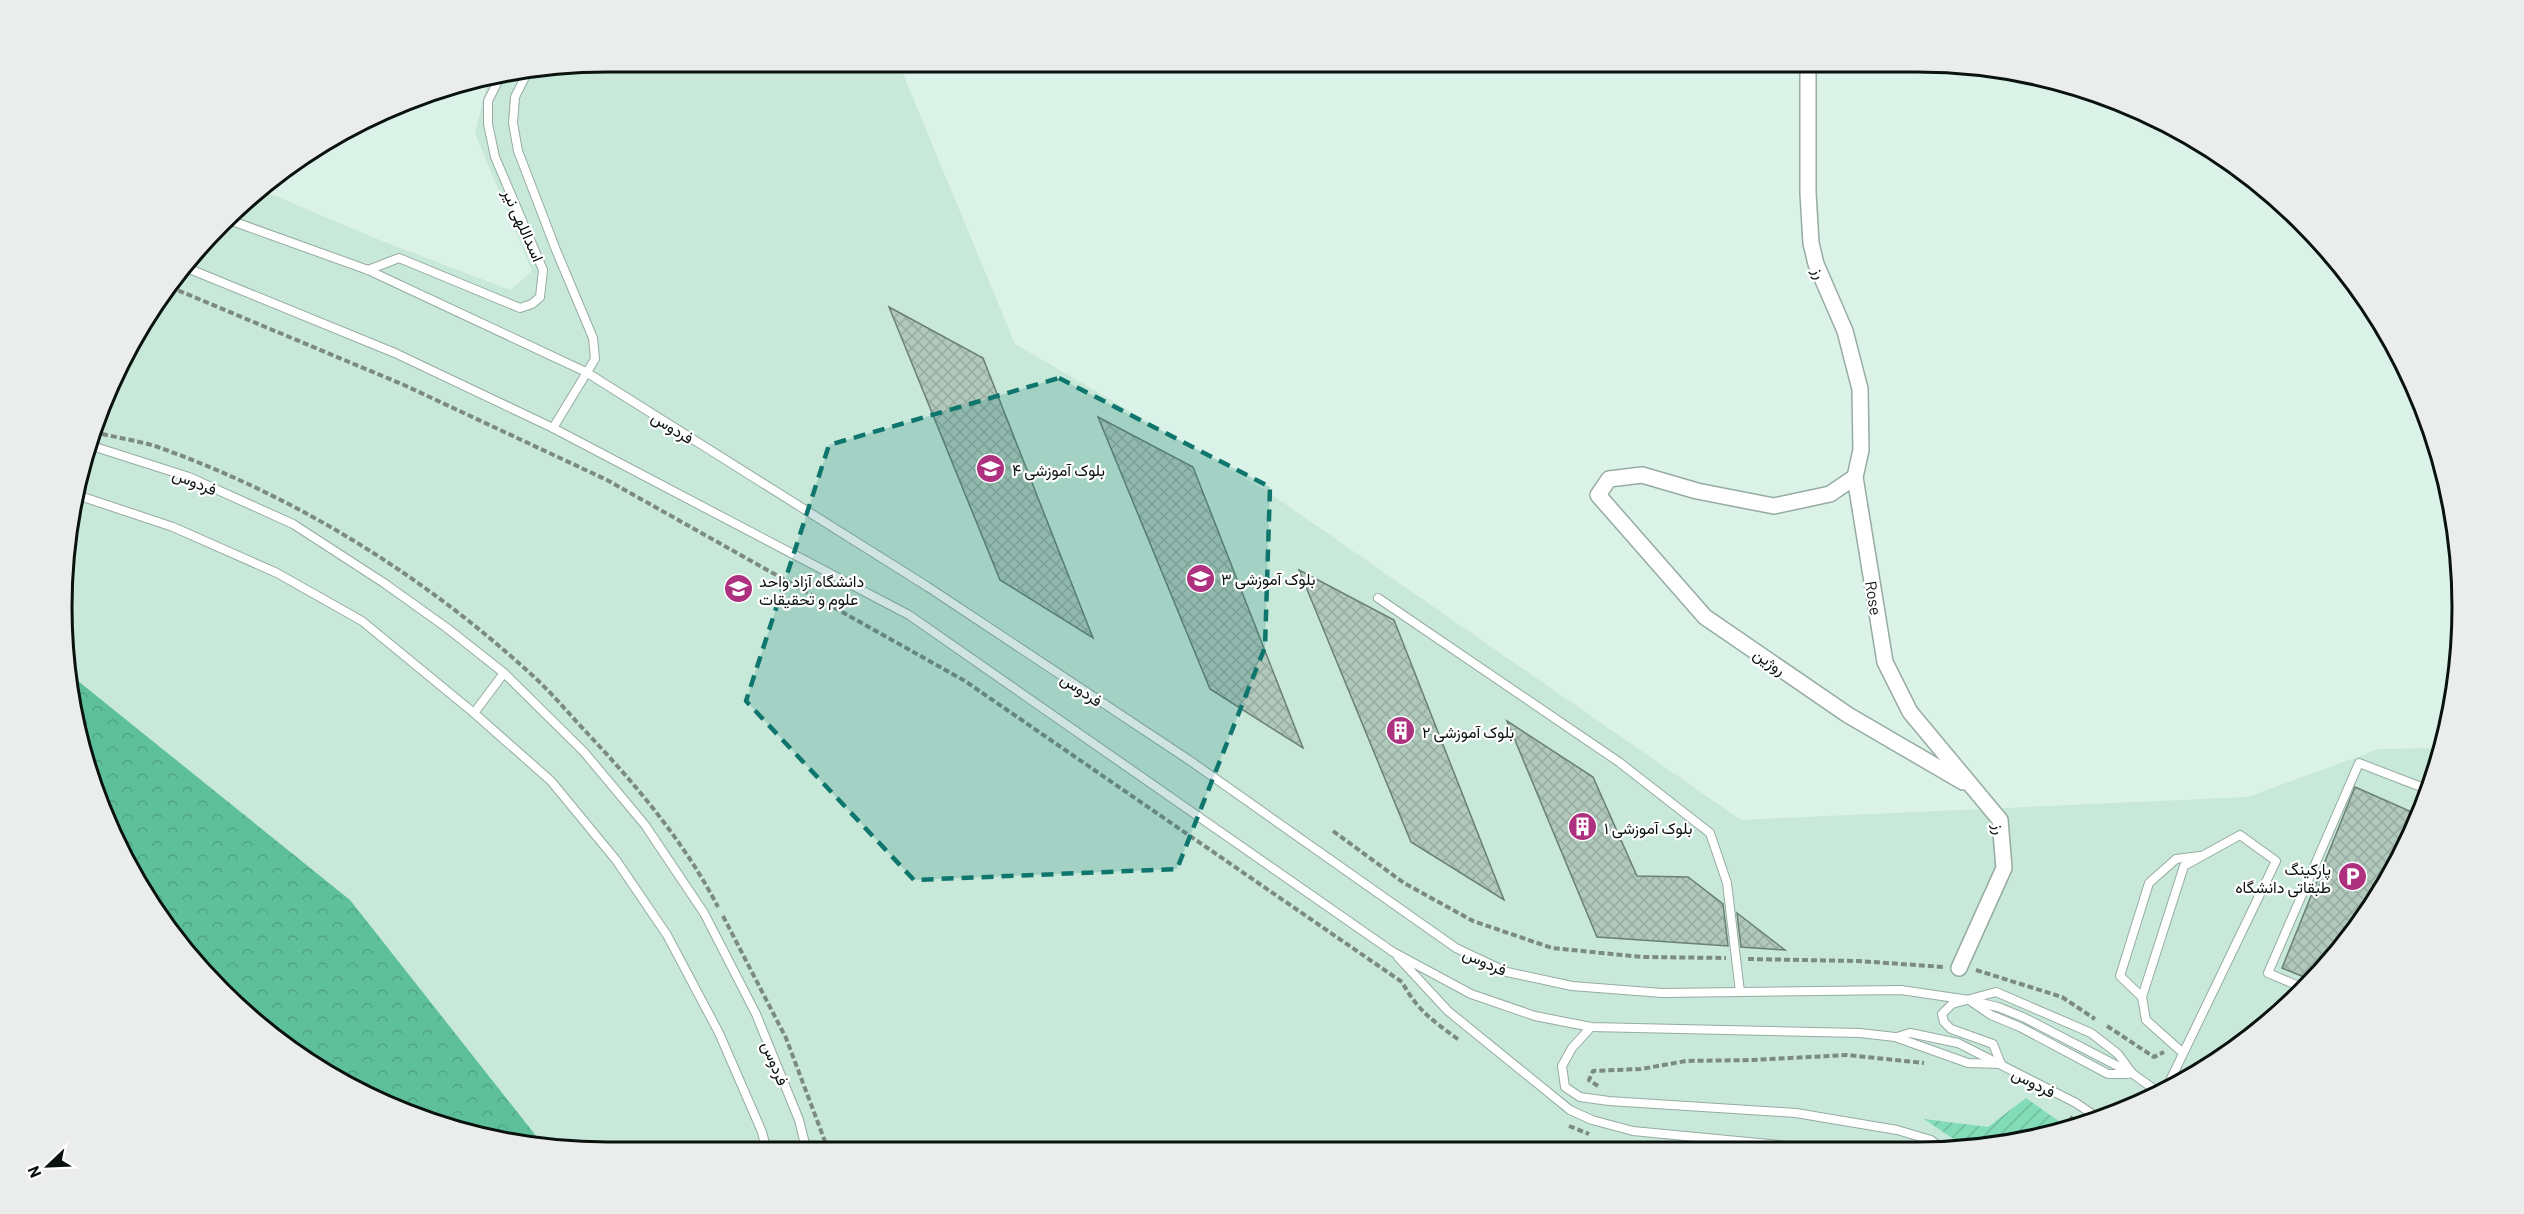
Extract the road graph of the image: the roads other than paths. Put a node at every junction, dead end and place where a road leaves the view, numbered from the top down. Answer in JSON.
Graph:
{"nodes":[{"id":1,"x":1808,"y":72,"type":"edge"},
{"id":2,"x":524,"y":79,"type":"edge"},
{"id":3,"x":497,"y":83,"type":"edge"},
{"id":4,"x":237,"y":222,"type":"edge"},
{"id":5,"x":192,"y":270,"type":"edge"},
{"id":6,"x":368,"y":270,"type":"junction"},
{"id":7,"x":586,"y":372,"type":"junction"},
{"id":8,"x":553,"y":428,"type":"junction"},
{"id":9,"x":96,"y":447,"type":"edge"},
{"id":10,"x":1855,"y":477,"type":"junction"},
{"id":11,"x":83,"y":497,"type":"edge"},
{"id":12,"x":1378,"y":598,"type":"dead end"},
{"id":13,"x":504,"y":673,"type":"junction"},
{"id":14,"x":1910,"y":712,"type":"joint"},
{"id":15,"x":474,"y":713,"type":"junction"},
{"id":16,"x":2421,"y":787,"type":"edge"},
{"id":17,"x":1974,"y":789,"type":"junction"},
{"id":18,"x":2204,"y":855,"type":"junction"},
{"id":19,"x":1393,"y":952,"type":"junction"},
{"id":20,"x":1959,"y":968,"type":"road end"},
{"id":21,"x":2295,"y":985,"type":"edge"},
{"id":22,"x":1740,"y":992,"type":"junction"},
{"id":23,"x":2142,"y":997,"type":"junction"},
{"id":24,"x":1969,"y":1000,"type":"junction"},
{"id":25,"x":1592,"y":1027,"type":"junction"},
{"id":26,"x":1895,"y":1037,"type":"junction"},
{"id":27,"x":2183,"y":1053,"type":"junction"},
{"id":28,"x":2001,"y":1064,"type":"junction"},
{"id":29,"x":2133,"y":1074,"type":"junction"},
{"id":30,"x":2172,"y":1077,"type":"edge"},
{"id":31,"x":2152,"y":1088,"type":"edge"},
{"id":32,"x":2091,"y":1113,"type":"edge"},
{"id":33,"x":764,"y":1142,"type":"edge"},
{"id":34,"x":805,"y":1142,"type":"edge"},
{"id":35,"x":1748,"y":1142,"type":"edge"},
{"id":36,"x":1933,"y":1142,"type":"edge"}],
"edges":[{"from":1,"to":10,"type":"street","name":"رز"},
{"from":2,"to":7,"type":"lane","name":"اسداللهی نیر"},
{"from":3,"to":6,"type":"lane","name":"اسداللهی نیر"},
{"from":4,"to":6,"type":"lane","name":"فردوس"},
{"from":5,"to":8,"type":"lane","name":"فردوس"},
{"from":6,"to":7,"type":"lane","name":"فردوس"},
{"from":7,"to":8,"type":"lane","name":"اسداللهی نیر"},
{"from":7,"to":22,"type":"lane","name":"فردوس"},
{"from":8,"to":19,"type":"lane","name":"فردوس"},
{"from":9,"to":13,"type":"lane","name":"فردوس"},
{"from":10,"to":14,"type":"street","name":"Rose"},
{"from":10,"to":17,"type":"street","name":"روژین"},
{"from":11,"to":15,"type":"lane"},
{"from":12,"to":22,"type":"lane"},
{"from":13,"to":15,"type":"lane"},
{"from":13,"to":34,"type":"lane","name":"فردوس"},
{"from":14,"to":17,"type":"street","name":"رز"},
{"from":15,"to":33,"type":"lane"},
{"from":16,"to":21,"type":"lane"},
{"from":17,"to":20,"type":"street","name":"رز"},
{"from":18,"to":23,"type":"lane"},
{"from":18,"to":23,"type":"lane"},
{"from":18,"to":27,"type":"lane"},
{"from":19,"to":25,"type":"lane","name":"فردوس"},
{"from":19,"to":35,"type":"lane"},
{"from":22,"to":24,"type":"lane","name":"فردوس"},
{"from":23,"to":27,"type":"lane"},
{"from":24,"to":28,"type":"lane"},
{"from":24,"to":29,"type":"lane","name":"فردوس"},
{"from":24,"to":29,"type":"lane"},
{"from":25,"to":26,"type":"lane","name":"فردوس"},
{"from":25,"to":36,"type":"lane"},
{"from":26,"to":28,"type":"lane"},
{"from":26,"to":28,"type":"lane","name":"فردوس"},
{"from":27,"to":30,"type":"lane"},
{"from":28,"to":32,"type":"lane","name":"فردوس"},
{"from":29,"to":31,"type":"lane"}]}
